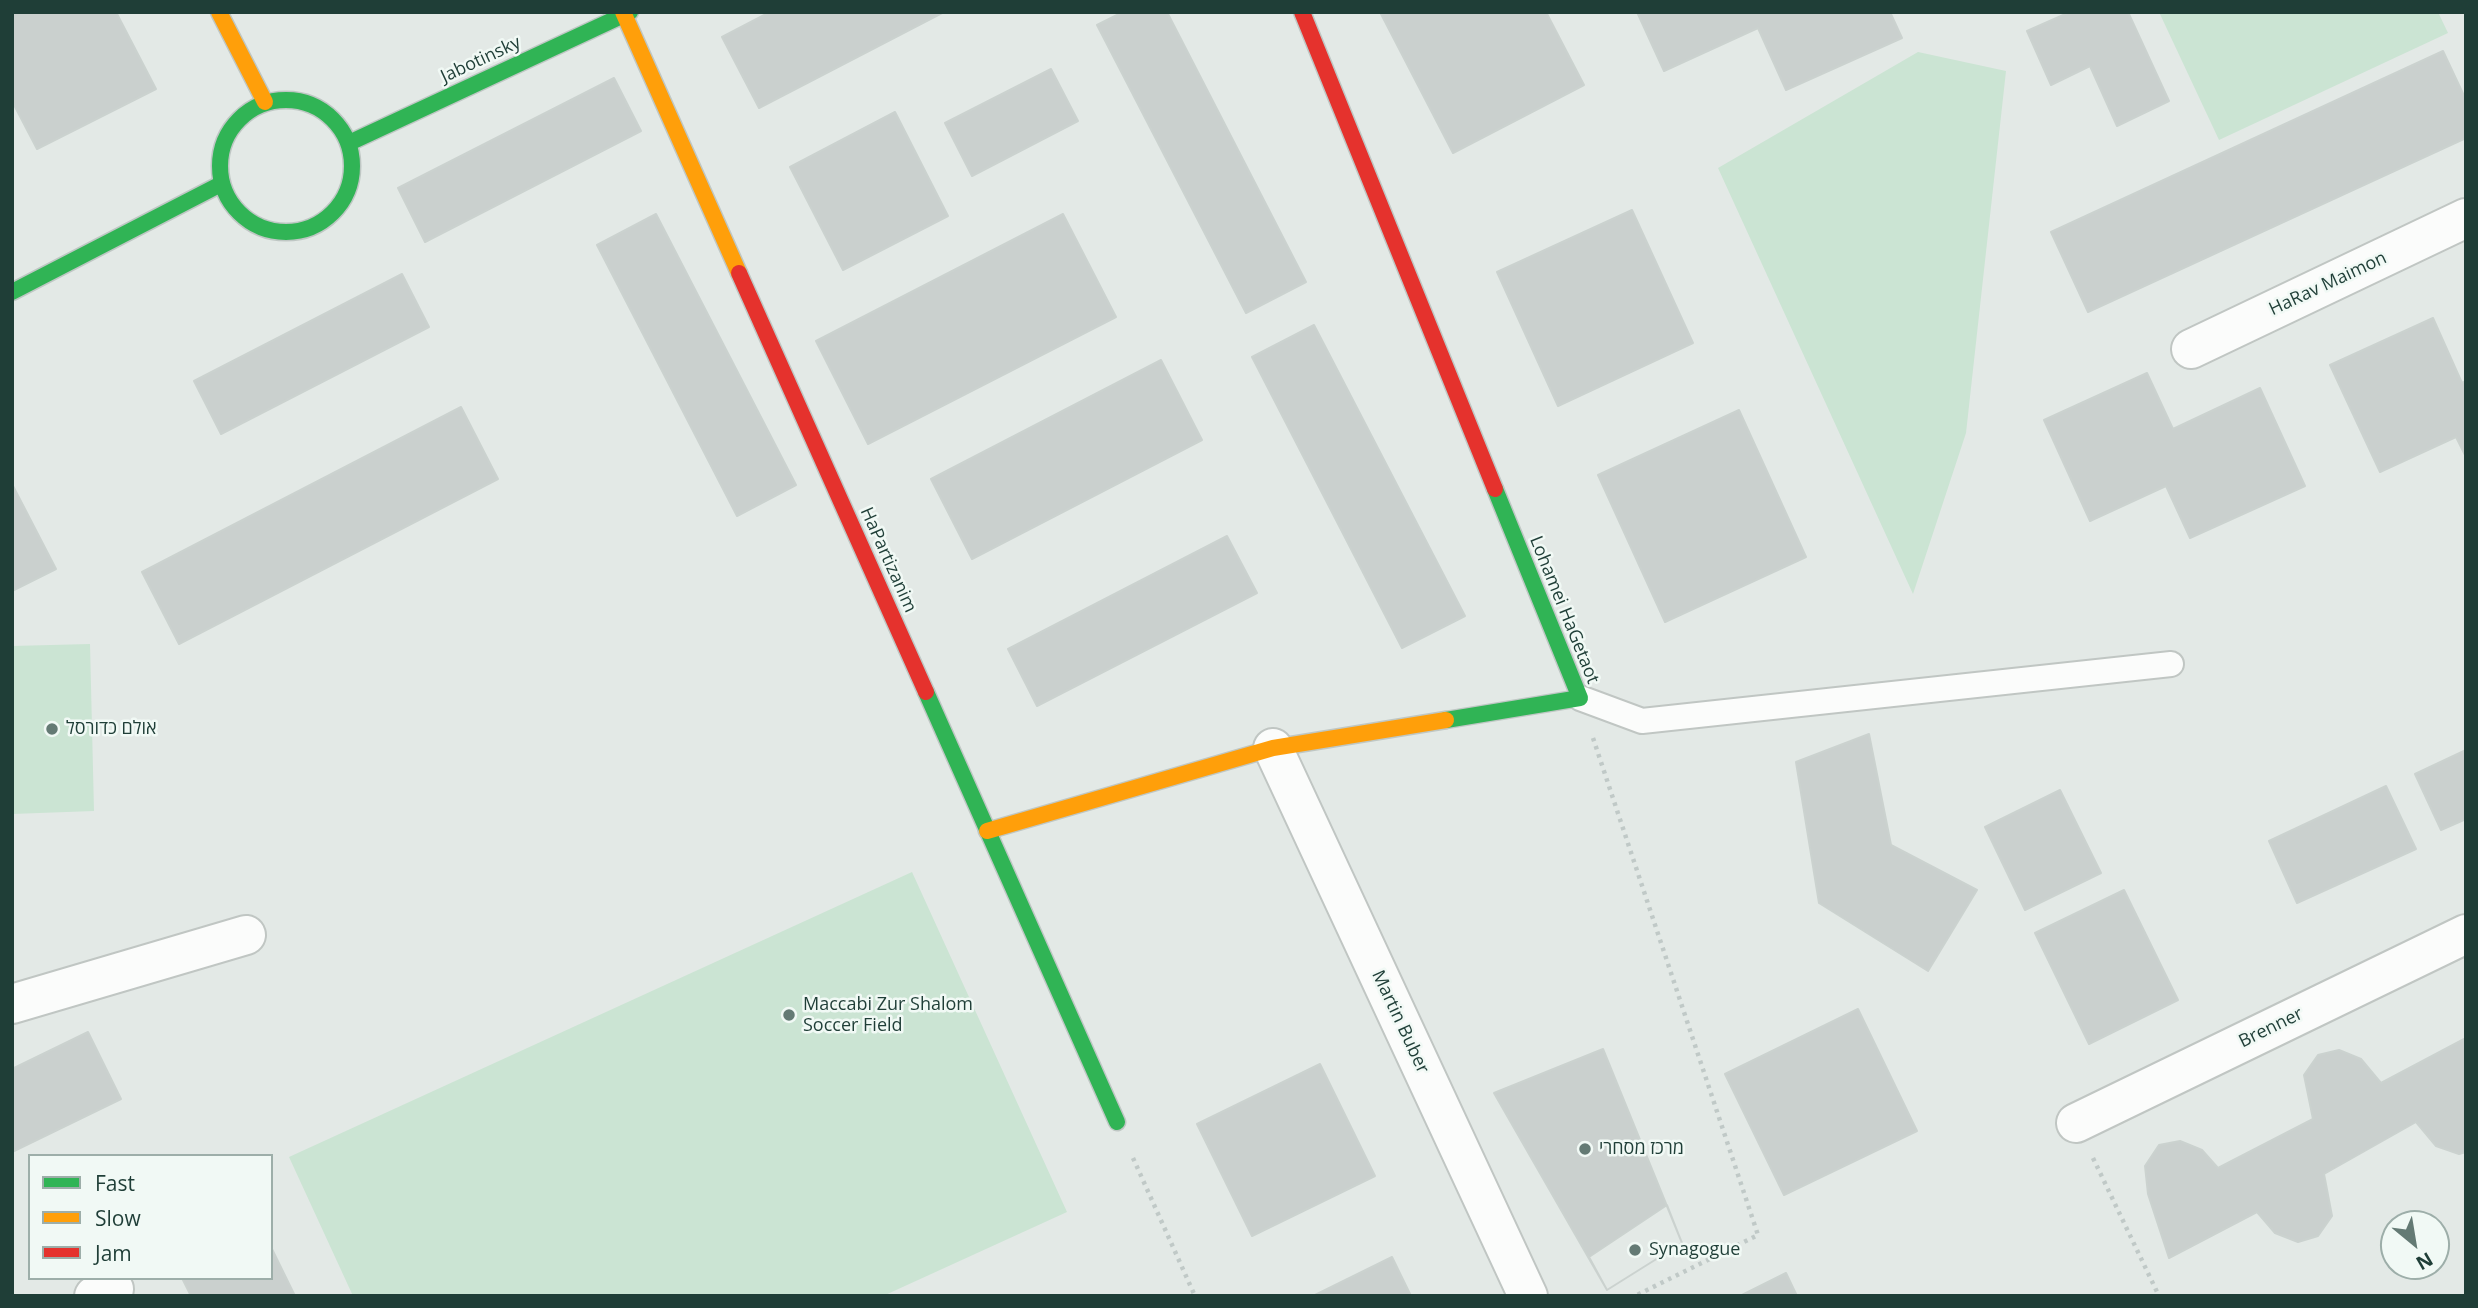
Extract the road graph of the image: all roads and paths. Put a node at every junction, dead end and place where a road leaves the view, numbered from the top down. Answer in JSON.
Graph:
{"nodes":[{"id":1,"x":219,"y":12,"type":"edge"},
{"id":2,"x":1302,"y":12,"type":"edge"},
{"id":3,"x":626,"y":13,"type":"edge"},
{"id":4,"x":265,"y":102,"type":"junction"},
{"id":5,"x":349,"y":143,"type":"junction"},
{"id":6,"x":221,"y":184,"type":"junction"},
{"id":7,"x":2466,"y":218,"type":"edge"},
{"id":8,"x":12,"y":292,"type":"edge"},
{"id":9,"x":2191,"y":349,"type":"dead end"},
{"id":10,"x":2171,"y":664,"type":"dead end"},
{"id":11,"x":1580,"y":698,"type":"junction"},
{"id":12,"x":1273,"y":748,"type":"junction"},
{"id":13,"x":987,"y":831,"type":"junction"},
{"id":14,"x":2466,"y":934,"type":"edge"},
{"id":15,"x":246,"y":935,"type":"dead end"},
{"id":16,"x":12,"y":1004,"type":"edge"},
{"id":17,"x":1117,"y":1122,"type":"joint"},
{"id":18,"x":2076,"y":1123,"type":"joint"},
{"id":19,"x":1195,"y":1296,"type":"edge"},
{"id":20,"x":1528,"y":1296,"type":"edge"},
{"id":21,"x":1635,"y":1296,"type":"edge"},
{"id":22,"x":2159,"y":1296,"type":"edge"}],
"edges":[{"from":1,"to":4,"type":"street"},
{"from":2,"to":11,"type":"street","name":"Lohamei HaGetaot"},
{"from":3,"to":5,"type":"street","name":"Jabotinsky"},
{"from":3,"to":13,"type":"street","name":"HaPartizanim"},
{"from":4,"to":5,"type":"street"},
{"from":4,"to":6,"type":"street"},
{"from":5,"to":6,"type":"street"},
{"from":6,"to":8,"type":"street"},
{"from":7,"to":9,"type":"street","name":"HaRav Maimon"},
{"from":10,"to":11,"type":"lane"},
{"from":11,"to":12,"type":"street","name":"Lohamei HaGetaot"},
{"from":11,"to":21,"type":"path"},
{"from":12,"to":13,"type":"street","name":"Lohamei HaGetaot"},
{"from":12,"to":20,"type":"street","name":"Martin Buber"},
{"from":13,"to":17,"type":"street","name":"HaPartizanim"},
{"from":14,"to":18,"type":"street","name":"Brenner"},
{"from":15,"to":16,"type":"street"},
{"from":17,"to":19,"type":"path"},
{"from":18,"to":22,"type":"path"}]}
